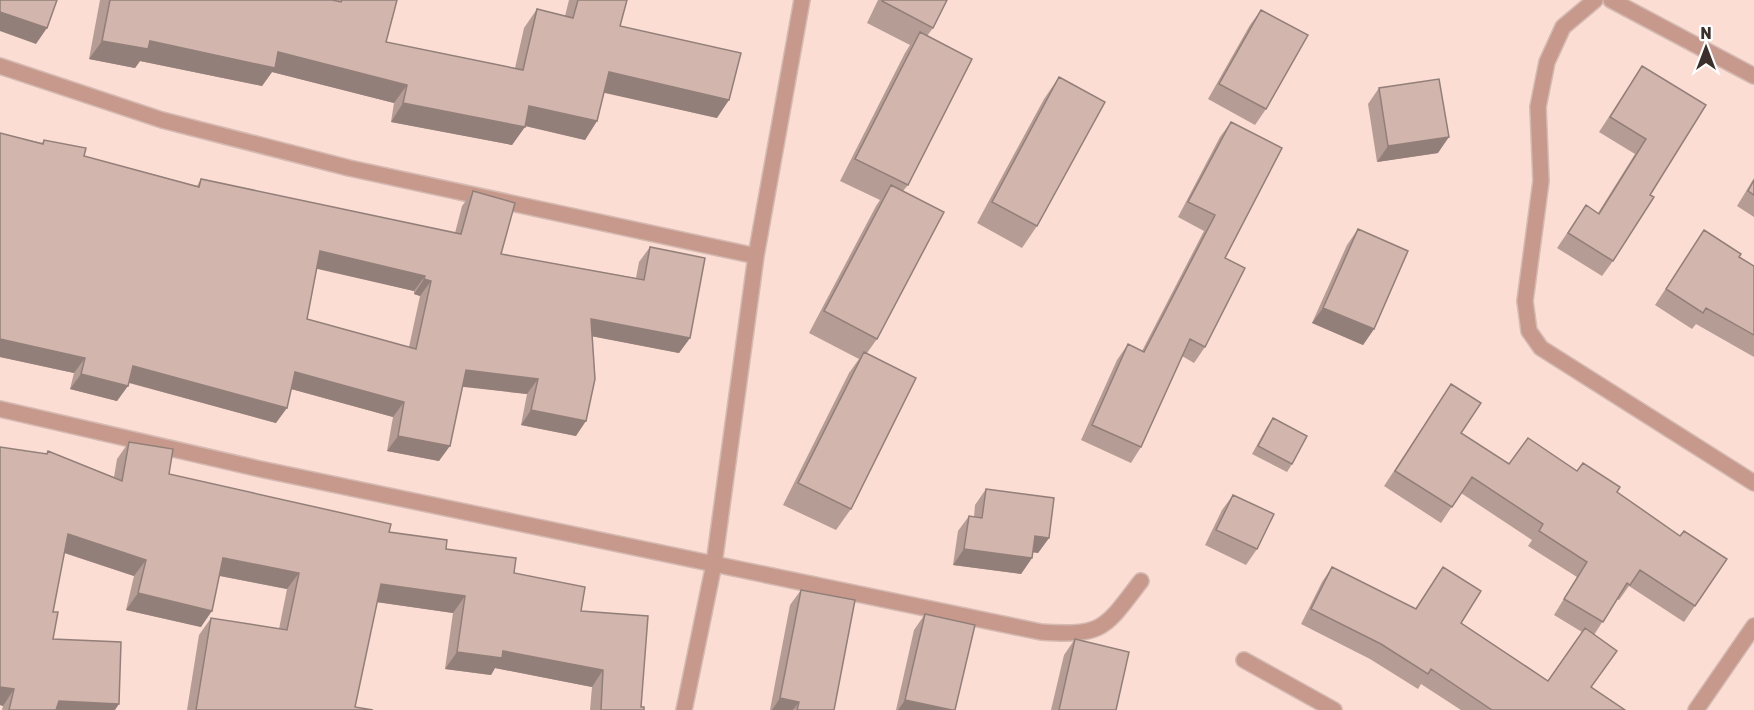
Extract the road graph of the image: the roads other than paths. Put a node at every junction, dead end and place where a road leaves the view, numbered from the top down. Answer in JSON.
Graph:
{"nodes":[{"id":1,"x":802,"y":0,"type":"edge"},
{"id":2,"x":1595,"y":0,"type":"edge"},
{"id":3,"x":1611,"y":0,"type":"edge"},
{"id":4,"x":0,"y":66,"type":"edge"},
{"id":5,"x":1754,"y":76,"type":"edge"},
{"id":6,"x":756,"y":256,"type":"junction"},
{"id":7,"x":0,"y":409,"type":"edge"},
{"id":8,"x":1754,"y":483,"type":"edge"},
{"id":9,"x":714,"y":564,"type":"junction"},
{"id":10,"x":1141,"y":581,"type":"dead end"},
{"id":11,"x":1754,"y":626,"type":"edge"},
{"id":12,"x":1244,"y":660,"type":"dead end"},
{"id":13,"x":684,"y":710,"type":"edge"},
{"id":14,"x":1335,"y":710,"type":"edge"},
{"id":15,"x":1696,"y":710,"type":"edge"}],
"edges":[{"from":1,"to":6,"type":"street"},
{"from":2,"to":8,"type":"street"},
{"from":3,"to":5,"type":"street"},
{"from":4,"to":6,"type":"street"},
{"from":6,"to":9,"type":"street"},
{"from":7,"to":9,"type":"street"},
{"from":9,"to":10,"type":"street"},
{"from":9,"to":13,"type":"street"},
{"from":11,"to":15,"type":"street"},
{"from":12,"to":14,"type":"street"}]}
